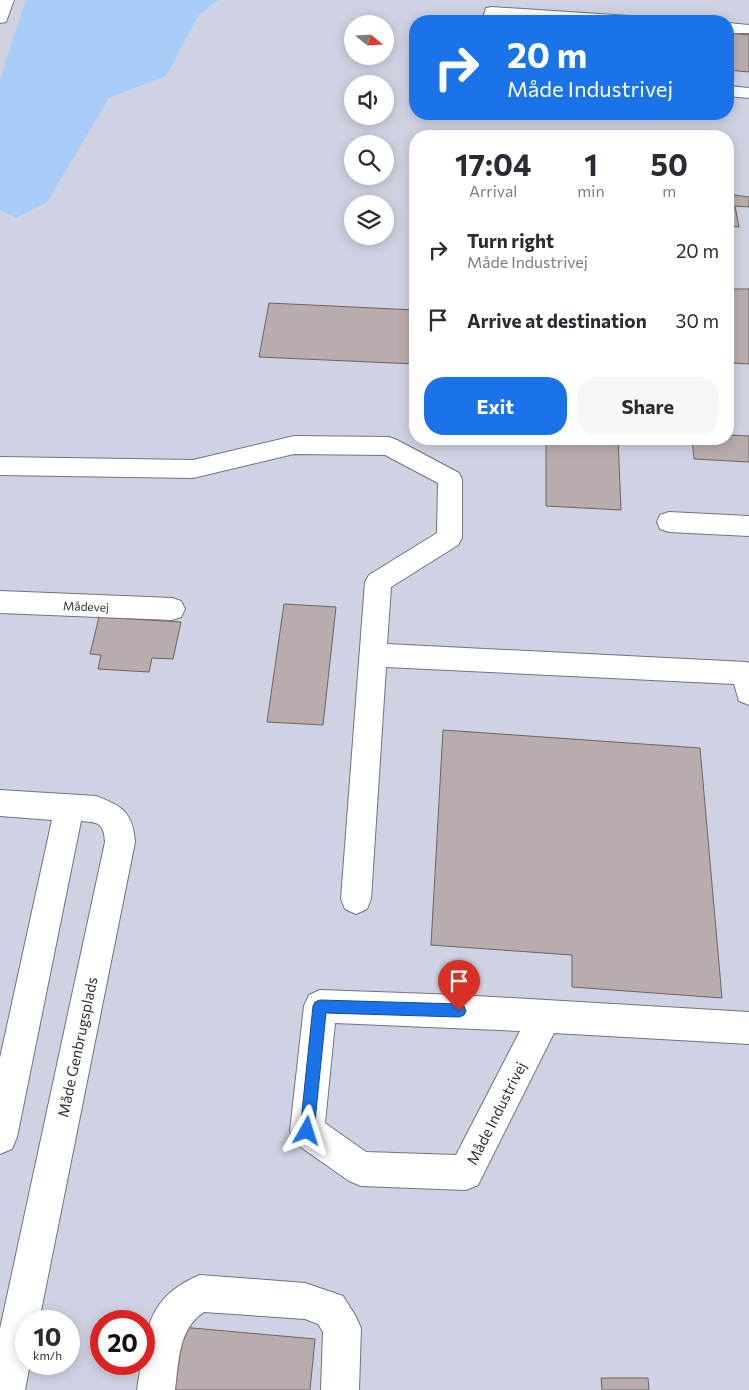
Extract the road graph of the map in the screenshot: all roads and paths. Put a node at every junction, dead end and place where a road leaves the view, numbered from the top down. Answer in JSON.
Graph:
{"nodes":[{"id":1,"x":6,"y":0,"type":"edge"},
{"id":2,"x":491,"y":15,"type":"edge"},
{"id":3,"x":538,"y":15,"type":"edge"},
{"id":4,"x":0,"y":18,"type":"edge"},
{"id":5,"x":734,"y":29,"type":"edge"},
{"id":6,"x":745,"y":30,"type":"dead end"},
{"id":7,"x":734,"y":92,"type":"edge"},
{"id":8,"x":749,"y":93,"type":"edge"},
{"id":9,"x":0,"y":466,"type":"edge"},
{"id":10,"x":669,"y":522,"type":"dead end"},
{"id":11,"x":749,"y":526,"type":"edge"},
{"id":12,"x":0,"y":602,"type":"edge"},
{"id":13,"x":172,"y":609,"type":"dead end"},
{"id":14,"x":373,"y":655,"type":"junction"},
{"id":15,"x":749,"y":693,"type":"edge"},
{"id":16,"x":0,"y":803,"type":"edge"},
{"id":17,"x":69,"y":807,"type":"junction"},
{"id":18,"x":356,"y":899,"type":"dead end"},
{"id":19,"x":545,"y":1016,"type":"junction"},
{"id":20,"x":749,"y":1028,"type":"edge"},
{"id":21,"x":0,"y":1137,"type":"edge"},
{"id":22,"x":6,"y":1390,"type":"edge"},
{"id":23,"x":156,"y":1390,"type":"edge"},
{"id":24,"x":340,"y":1390,"type":"edge"}],
"edges":[{"from":1,"to":4,"type":"street"},
{"from":2,"to":3,"type":"street"},
{"from":5,"to":6,"type":"street"},
{"from":7,"to":8,"type":"street"},
{"from":9,"to":14,"type":"street"},
{"from":10,"to":11,"type":"street"},
{"from":12,"to":13,"type":"street","name":"Mådevej"},
{"from":14,"to":15,"type":"street"},
{"from":14,"to":18,"type":"street"},
{"from":16,"to":17,"type":"street","name":"Måde Genbrugsplads"},
{"from":17,"to":21,"type":"street"},
{"from":17,"to":22,"type":"street","name":"Måde Genbrugsplads"},
{"from":19,"to":19,"type":"street","name":"Måde Industrivej"},
{"from":19,"to":20,"type":"street","name":"Måde Industrivej"},
{"from":23,"to":24,"type":"street"}]}
